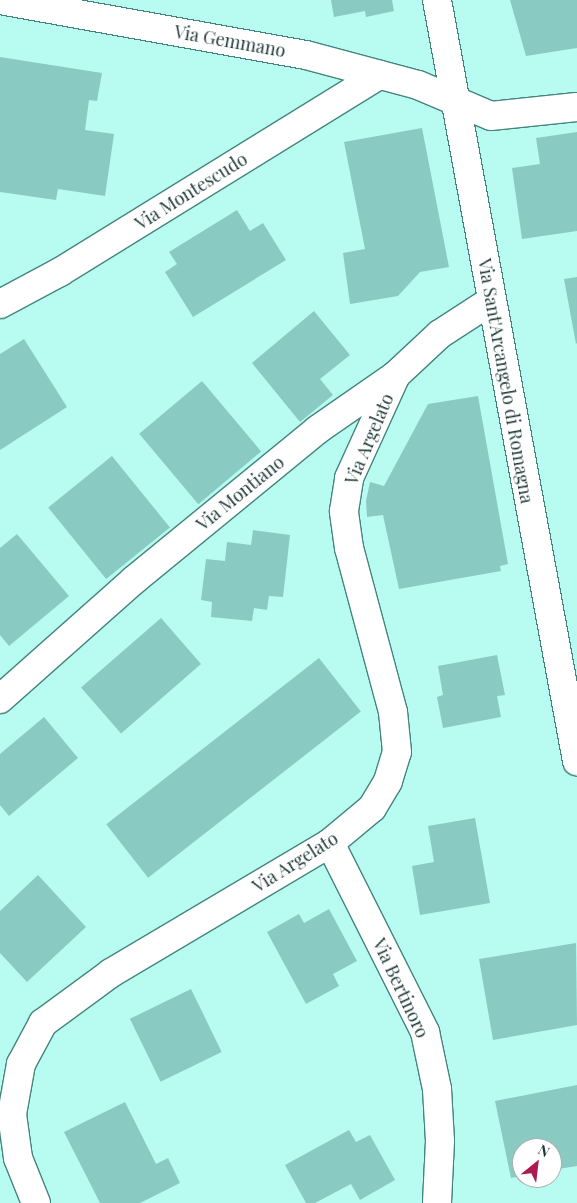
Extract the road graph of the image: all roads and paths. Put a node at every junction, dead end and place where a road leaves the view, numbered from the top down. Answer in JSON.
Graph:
{"nodes":[{"id":1,"x":0,"y":0,"type":"edge"},
{"id":2,"x":437,"y":0,"type":"edge"},
{"id":3,"x":379,"y":75,"type":"junction"},
{"id":4,"x":455,"y":101,"type":"junction"},
{"id":5,"x":577,"y":107,"type":"edge"},
{"id":6,"x":491,"y":300,"type":"junction"},
{"id":7,"x":0,"y":304,"type":"edge"},
{"id":8,"x":396,"y":375,"type":"junction"},
{"id":9,"x":0,"y":699,"type":"edge"},
{"id":10,"x":577,"y":761,"type":"edge"},
{"id":11,"x":330,"y":843,"type":"junction"},
{"id":12,"x":36,"y":1203,"type":"edge"},
{"id":13,"x":436,"y":1203,"type":"edge"}],
"edges":[{"from":1,"to":3,"type":"street","name":"Via Gemmano"},
{"from":2,"to":4,"type":"street","name":"Via Sant'Arcangelo di Romagna"},
{"from":3,"to":4,"type":"street","name":"Via Gemmano"},
{"from":3,"to":7,"type":"street","name":"Via Montescudo"},
{"from":4,"to":5,"type":"street","name":"Via Gemmano"},
{"from":4,"to":6,"type":"street","name":"Via Sant'Arcangelo di Romagna"},
{"from":6,"to":8,"type":"street","name":"Via Montiano"},
{"from":6,"to":10,"type":"street","name":"Via Sant'Arcangelo di Romagna"},
{"from":8,"to":9,"type":"street","name":"Via Montiano"},
{"from":8,"to":11,"type":"street","name":"Via Argelato"},
{"from":11,"to":12,"type":"street","name":"Via Argelato"},
{"from":11,"to":13,"type":"street","name":"Via Bertinoro"}]}
